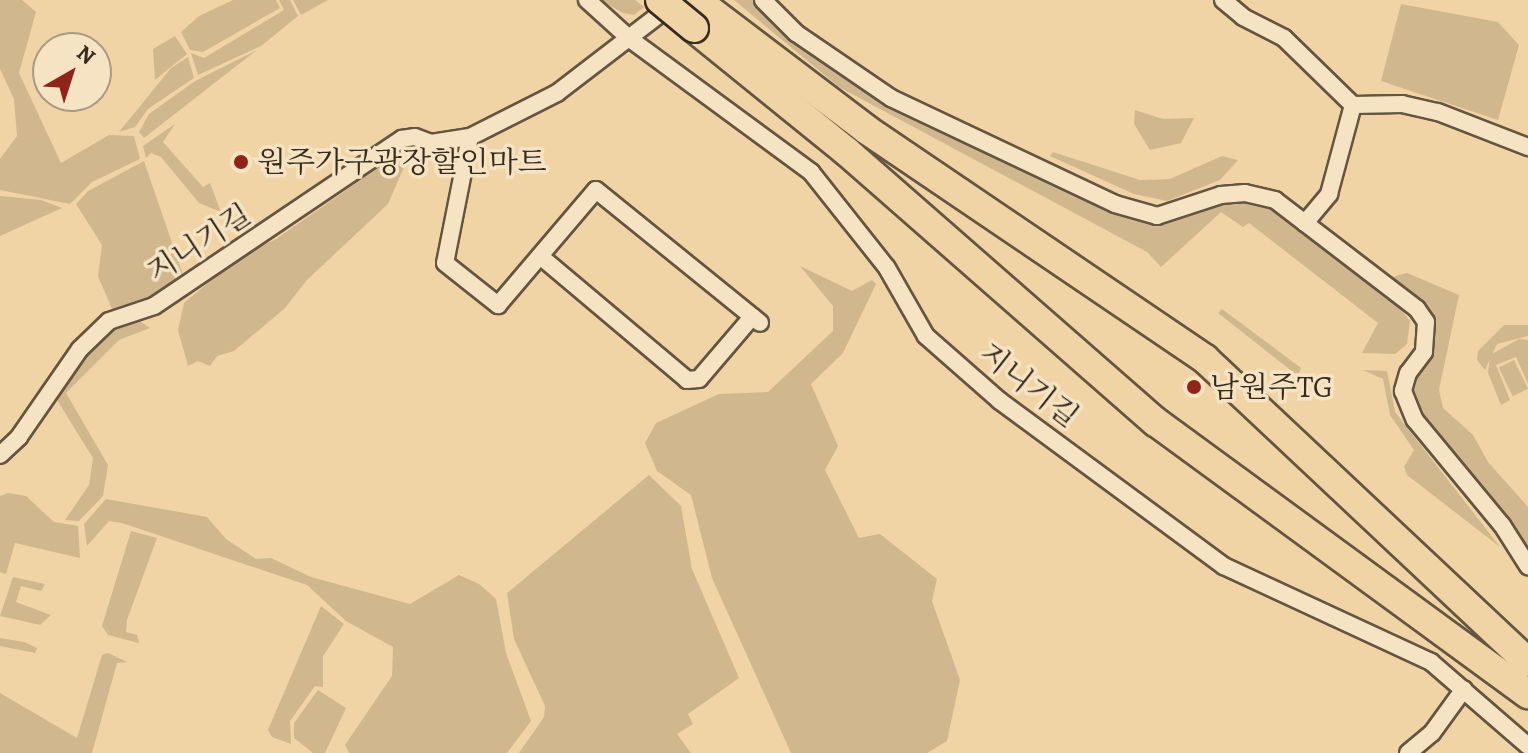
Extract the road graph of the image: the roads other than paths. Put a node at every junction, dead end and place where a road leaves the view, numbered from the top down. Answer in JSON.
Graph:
{"nodes":[{"id":1,"x":587,"y":0,"type":"edge"},
{"id":2,"x":660,"y":0,"type":"edge"},
{"id":3,"x":679,"y":0,"type":"edge"},
{"id":4,"x":763,"y":0,"type":"edge"},
{"id":5,"x":1223,"y":0,"type":"edge"},
{"id":6,"x":701,"y":15,"type":"edge"},
{"id":7,"x":630,"y":39,"type":"junction"},
{"id":8,"x":1353,"y":105,"type":"junction"},
{"id":9,"x":470,"y":137,"type":"junction"},
{"id":10,"x":1528,"y":147,"type":"edge"},
{"id":11,"x":1305,"y":223,"type":"junction"},
{"id":12,"x":540,"y":256,"type":"junction"},
{"id":13,"x":0,"y":455,"type":"edge"},
{"id":14,"x":1528,"y":566,"type":"edge"},
{"id":15,"x":1528,"y":662,"type":"edge"},
{"id":16,"x":1464,"y":689,"type":"junction"},
{"id":17,"x":1528,"y":694,"type":"edge"},
{"id":18,"x":1528,"y":746,"type":"edge"},
{"id":19,"x":1408,"y":753,"type":"edge"}],
"edges":[{"from":1,"to":7,"type":"street","name":"지니기길"},
{"from":2,"to":6,"type":"highway","bridge":true},
{"from":3,"to":7,"type":"street","name":"지니기길"},
{"from":4,"to":11,"type":"street"},
{"from":5,"to":8,"type":"street"},
{"from":6,"to":15,"type":"highway"},
{"from":6,"to":17,"type":"highway"},
{"from":7,"to":9,"type":"street","name":"지니기길"},
{"from":7,"to":16,"type":"street","name":"지니기길"},
{"from":8,"to":10,"type":"street"},
{"from":8,"to":11,"type":"street"},
{"from":9,"to":12,"type":"street"},
{"from":9,"to":13,"type":"street","name":"지니기길"},
{"from":11,"to":14,"type":"street"},
{"from":12,"to":12,"type":"street"},
{"from":16,"to":18,"type":"street","name":"지니기길"},
{"from":16,"to":19,"type":"street"}]}
